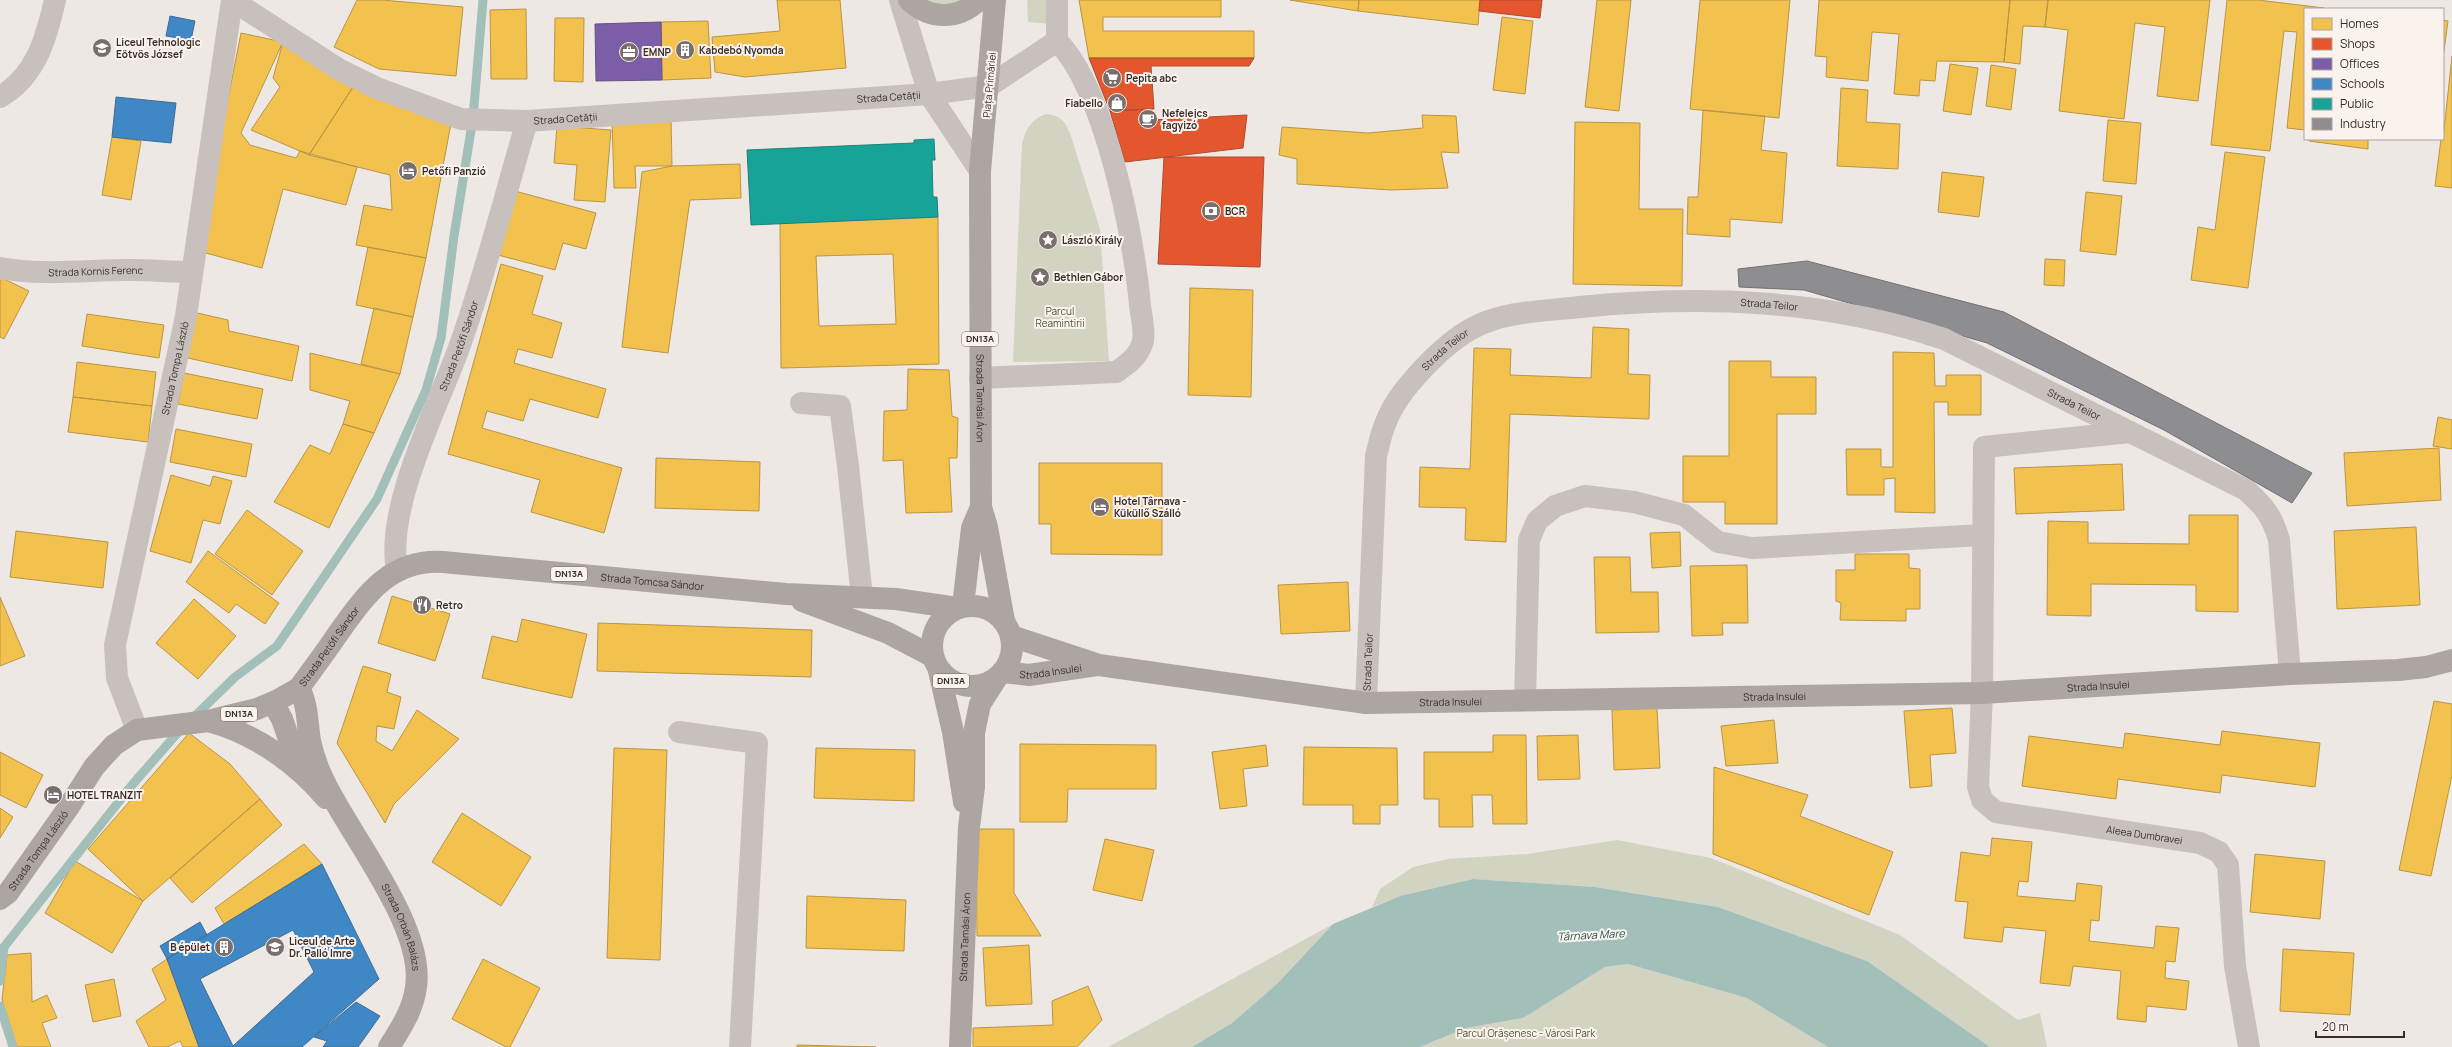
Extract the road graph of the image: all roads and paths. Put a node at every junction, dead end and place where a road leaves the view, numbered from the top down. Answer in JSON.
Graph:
{"nodes":[{"id":1,"x":55,"y":0,"type":"edge"},
{"id":2,"x":232,"y":0,"type":"edge"},
{"id":3,"x":900,"y":0,"type":"edge"},
{"id":4,"x":909,"y":0,"type":"edge"},
{"id":5,"x":979,"y":0,"type":"edge"},
{"id":6,"x":996,"y":0,"type":"edge"},
{"id":7,"x":1057,"y":0,"type":"edge"},
{"id":8,"x":1057,"y":42,"type":"junction"},
{"id":9,"x":989,"y":86,"type":"junction"},
{"id":10,"x":929,"y":94,"type":"junction"},
{"id":11,"x":0,"y":97,"type":"edge"},
{"id":12,"x":527,"y":121,"type":"junction"},
{"id":13,"x":980,"y":171,"type":"junction"},
{"id":14,"x":0,"y":268,"type":"edge"},
{"id":15,"x":192,"y":272,"type":"junction"},
{"id":16,"x":980,"y":378,"type":"junction"},
{"id":17,"x":801,"y":403,"type":"dead end"},
{"id":18,"x":2130,"y":432,"type":"junction"},
{"id":19,"x":981,"y":507,"type":"junction"},
{"id":20,"x":1982,"y":535,"type":"junction"},
{"id":21,"x":397,"y":571,"type":"junction"},
{"id":22,"x":786,"y":594,"type":"junction"},
{"id":23,"x":862,"y":597,"type":"junction"},
{"id":24,"x":362,"y":599,"type":"joint"},
{"id":25,"x":960,"y":607,"type":"junction"},
{"id":26,"x":1008,"y":629,"type":"junction"},
{"id":27,"x":2452,"y":660,"type":"edge"},
{"id":28,"x":935,"y":663,"type":"junction"},
{"id":29,"x":1099,"y":665,"type":"junction"},
{"id":30,"x":2290,"y":674,"type":"junction"},
{"id":31,"x":1000,"y":675,"type":"junction"},
{"id":32,"x":299,"y":688,"type":"junction"},
{"id":33,"x":1982,"y":694,"type":"junction"},
{"id":34,"x":1525,"y":700,"type":"junction"},
{"id":35,"x":273,"y":703,"type":"junction"},
{"id":36,"x":1366,"y":703,"type":"junction"},
{"id":37,"x":206,"y":721,"type":"junction"},
{"id":38,"x":137,"y":730,"type":"junction"},
{"id":39,"x":679,"y":732,"type":"dead end"},
{"id":40,"x":300,"y":770,"type":"junction"},
{"id":41,"x":340,"y":814,"type":"junction"},
{"id":42,"x":969,"y":827,"type":"junction"},
{"id":43,"x":3,"y":892,"type":"edge"},
{"id":44,"x":389,"y":1047,"type":"edge"},
{"id":45,"x":740,"y":1047,"type":"edge"},
{"id":46,"x":960,"y":1047,"type":"edge"},
{"id":47,"x":2249,"y":1047,"type":"edge"}],
"edges":[{"from":1,"to":11,"type":"street"},
{"from":2,"to":12,"type":"street","name":"Strada Cetății"},
{"from":2,"to":15,"type":"street","name":"Strada Tompa László"},
{"from":3,"to":10,"type":"street"},
{"from":4,"to":5,"type":"main road"},
{"from":6,"to":9,"type":"main road","name":"Piața Primăriei","number":"DN13A"},
{"from":7,"to":8,"type":"street"},
{"from":8,"to":9,"type":"street"},
{"from":8,"to":16,"type":"street"},
{"from":9,"to":10,"type":"street","name":"Strada Cetății"},
{"from":9,"to":13,"type":"main road","name":"Piața Primăriei","number":"DN13A"},
{"from":10,"to":12,"type":"street","name":"Strada Cetății"},
{"from":10,"to":13,"type":"street","name":"Strada Cetății"},
{"from":12,"to":21,"type":"street","name":"Strada Petőfi Sándor"},
{"from":13,"to":16,"type":"main road","name":"Strada Tamási Áron","number":"DN13A"},
{"from":14,"to":15,"type":"street","name":"Strada Kornis Ferenc"},
{"from":15,"to":38,"type":"street","name":"Strada Tompa László"},
{"from":16,"to":19,"type":"main road","name":"Strada Tamási Áron","number":"DN13A"},
{"from":17,"to":23,"type":"street"},
{"from":18,"to":20,"type":"street","name":"Aleea Dumbravei"},
{"from":18,"to":30,"type":"street","name":"Strada Teilor"},
{"from":18,"to":36,"type":"street","name":"Strada Teilor"},
{"from":19,"to":25,"type":"main road","name":"Strada Tamási Áron","number":"DN13A"},
{"from":19,"to":26,"type":"main road","name":"Strada Tamási Áron","number":"DN13A"},
{"from":20,"to":33,"type":"street","name":"Aleea Dumbravei"},
{"from":20,"to":34,"type":"street"},
{"from":21,"to":22,"type":"main road","name":"Strada Tomcsa Sándor","number":"DN13A"},
{"from":21,"to":24,"type":"main road","name":"Strada Tomcsa Sándor","number":"DN13A"},
{"from":22,"to":23,"type":"main road","number":"DN13A"},
{"from":22,"to":28,"type":"main road","number":"DN13A"},
{"from":23,"to":25,"type":"main road","number":"DN13A"},
{"from":24,"to":32,"type":"main road","name":"Strada Petőfi Sándor","number":"DN13A"},
{"from":25,"to":26,"type":"main road","number":"DN13A"},
{"from":25,"to":28,"type":"main road","number":"DN13A"},
{"from":26,"to":29,"type":"main road","name":"Strada Insulei"},
{"from":26,"to":31,"type":"main road","number":"DN13A"},
{"from":27,"to":30,"type":"main road","name":"Strada Insulei"},
{"from":28,"to":31,"type":"main road","number":"DN13A"},
{"from":28,"to":42,"type":"main road","name":"Strada Tamási Áron","number":"DN13A"},
{"from":29,"to":31,"type":"main road","name":"Strada Insulei"},
{"from":29,"to":36,"type":"main road","name":"Strada Insulei"},
{"from":30,"to":33,"type":"main road","name":"Strada Insulei"},
{"from":31,"to":42,"type":"main road","name":"Strada Tamási Áron","number":"DN13A"},
{"from":32,"to":35,"type":"main road","name":"Strada Petőfi Sándor","number":"DN13A"},
{"from":32,"to":41,"type":"main road","name":"Strada Orbán Balázs"},
{"from":33,"to":34,"type":"main road","name":"Strada Insulei"},
{"from":33,"to":47,"type":"street","name":"Aleea Dumbravei"},
{"from":34,"to":36,"type":"main road","name":"Strada Insulei"},
{"from":35,"to":37,"type":"main road","name":"Strada Petőfi Sándor","number":"DN13A"},
{"from":35,"to":40,"type":"main road"},
{"from":37,"to":38,"type":"main road","name":"Strada Tompa László","number":"DN13A"},
{"from":37,"to":40,"type":"main road","name":"Strada Orbán Balázs","number":"DN13A"},
{"from":38,"to":43,"type":"main road","name":"Strada Tompa László","number":"DN13A"},
{"from":39,"to":45,"type":"street"},
{"from":40,"to":41,"type":"main road","name":"Strada Orbán Balázs","number":"DN13A"},
{"from":41,"to":44,"type":"main road","name":"Strada Orbán Balázs"},
{"from":42,"to":46,"type":"main road","name":"Strada Tamási Áron","number":"DN13A"}]}
